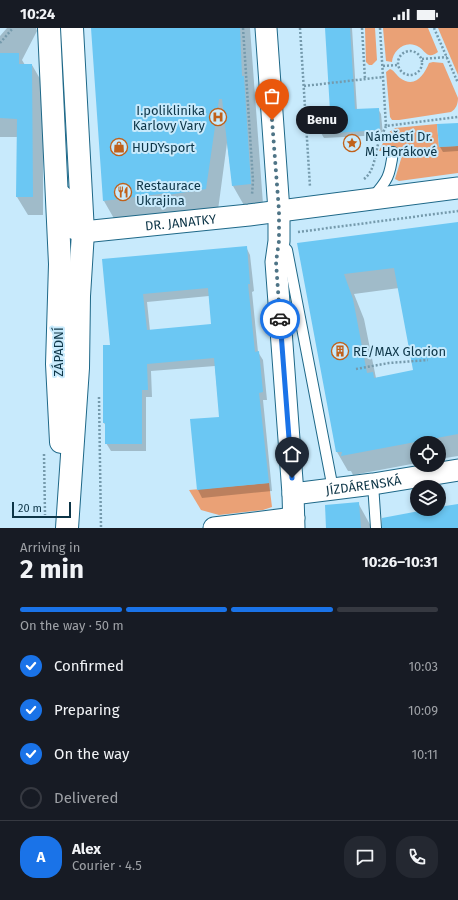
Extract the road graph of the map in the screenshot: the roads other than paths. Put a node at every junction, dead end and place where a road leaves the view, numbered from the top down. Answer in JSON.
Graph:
{"nodes":[{"id":1,"x":49,"y":28,"type":"edge"},
{"id":2,"x":72,"y":28,"type":"edge"},
{"id":3,"x":266,"y":28,"type":"edge"},
{"id":4,"x":393,"y":152,"type":"dead end"},
{"id":5,"x":56,"y":176,"type":"junction"},
{"id":6,"x":458,"y":188,"type":"edge"},
{"id":7,"x":370,"y":200,"type":"junction"},
{"id":8,"x":279,"y":211,"type":"junction"},
{"id":9,"x":83,"y":232,"type":"junction"},
{"id":10,"x":287,"y":238,"type":"junction"},
{"id":11,"x":458,"y":470,"type":"edge"},
{"id":12,"x":373,"y":484,"type":"junction"},
{"id":13,"x":333,"y":489,"type":"junction"},
{"id":14,"x":293,"y":494,"type":"junction"},
{"id":15,"x":294,"y":523,"type":"edge"},
{"id":16,"x":66,"y":528,"type":"edge"},
{"id":17,"x":214,"y":528,"type":"edge"},
{"id":18,"x":376,"y":528,"type":"edge"}],
"edges":[{"from":1,"to":5,"type":"street","name":"ZÁPADNÍ"},
{"from":2,"to":9,"type":"street","name":"ZÁPADNÍ"},
{"from":3,"to":8,"type":"street"},
{"from":4,"to":7,"type":"lane"},
{"from":5,"to":9,"type":"street","name":"ZÁPADNÍ"},
{"from":5,"to":16,"type":"street","name":"ZÁPADNÍ"},
{"from":6,"to":7,"type":"street"},
{"from":7,"to":8,"type":"street"},
{"from":8,"to":9,"type":"street","name":"DR. JANATKY"},
{"from":8,"to":10,"type":"street"},
{"from":9,"to":16,"type":"street","name":"ZÁPADNÍ"},
{"from":10,"to":13,"type":"lane"},
{"from":10,"to":14,"type":"street"},
{"from":11,"to":12,"type":"street","name":"JÍZDÁRENSKÁ"},
{"from":12,"to":13,"type":"street","name":"JÍZDÁRENSKÁ"},
{"from":12,"to":18,"type":"lane"},
{"from":13,"to":14,"type":"street","name":"JÍZDÁRENSKÁ"},
{"from":14,"to":15,"type":"street"},
{"from":15,"to":17,"type":"street"}]}
